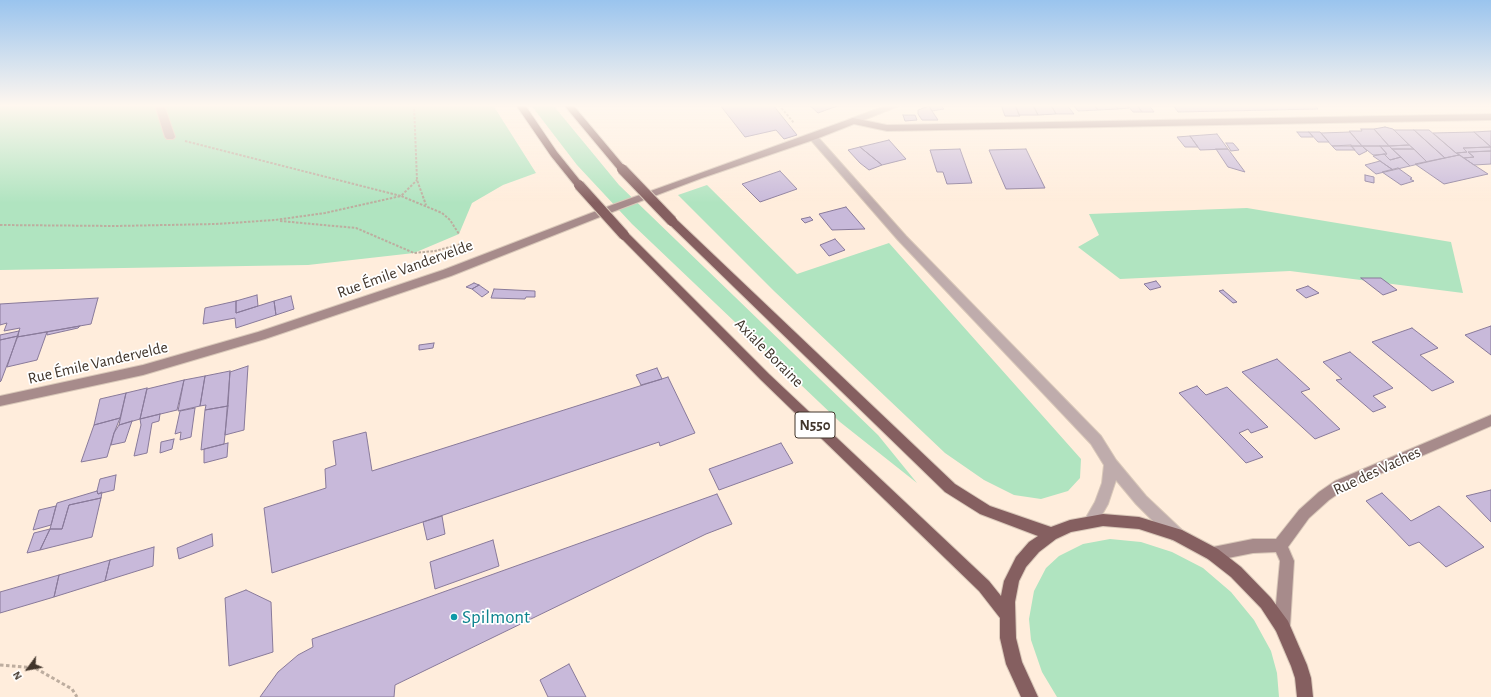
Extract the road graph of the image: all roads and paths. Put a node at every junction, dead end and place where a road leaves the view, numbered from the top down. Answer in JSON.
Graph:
{"nodes":[{"id":1,"x":813,"y":137,"type":"edge"},
{"id":2,"x":172,"y":138,"type":"edge"},
{"id":3,"x":416,"y":138,"type":"edge"},
{"id":4,"x":543,"y":138,"type":"edge"},
{"id":5,"x":594,"y":138,"type":"edge"},
{"id":6,"x":811,"y":138,"type":"edge"},
{"id":7,"x":418,"y":180,"type":"junction"},
{"id":8,"x":401,"y":196,"type":"junction"},
{"id":9,"x":426,"y":206,"type":"junction"},
{"id":10,"x":275,"y":220,"type":"junction"},
{"id":11,"x":0,"y":225,"type":"edge"},
{"id":12,"x":459,"y":234,"type":"dead end"},
{"id":13,"x":465,"y":243,"type":"dead end"},
{"id":14,"x":0,"y":401,"type":"edge"},
{"id":15,"x":1491,"y":420,"type":"edge"},
{"id":16,"x":1111,"y":464,"type":"junction"},
{"id":17,"x":1091,"y":521,"type":"junction"},
{"id":18,"x":1051,"y":534,"type":"junction"},
{"id":19,"x":1177,"y":535,"type":"junction"},
{"id":20,"x":1280,"y":546,"type":"junction"},
{"id":21,"x":1213,"y":554,"type":"junction"},
{"id":22,"x":1006,"y":614,"type":"junction"},
{"id":23,"x":1282,"y":626,"type":"junction"},
{"id":24,"x":0,"y":665,"type":"edge"},
{"id":25,"x":1027,"y":695,"type":"edge"},
{"id":26,"x":77,"y":697,"type":"edge"},
{"id":27,"x":1305,"y":697,"type":"edge"}],
"edges":[{"from":1,"to":16,"type":"street"},
{"from":2,"to":8,"type":"path"},
{"from":3,"to":7,"type":"path"},
{"from":4,"to":22,"type":"highway","name":"Axiale Boraine","number":"N550","bridge":true},
{"from":5,"to":18,"type":"highway","name":"Axiale Boraine","bridge":true},
{"from":6,"to":14,"type":"street","name":"Rue Émile Vandervelde"},
{"from":7,"to":8,"type":"path"},
{"from":7,"to":9,"type":"path"},
{"from":8,"to":9,"type":"path"},
{"from":8,"to":10,"type":"path"},
{"from":9,"to":12,"type":"path"},
{"from":10,"to":11,"type":"path"},
{"from":10,"to":13,"type":"path"},
{"from":15,"to":20,"type":"street","name":"Rue des Vaches"},
{"from":16,"to":17,"type":"street"},
{"from":16,"to":19,"type":"street"},
{"from":17,"to":18,"type":"highway"},
{"from":17,"to":19,"type":"highway"},
{"from":18,"to":22,"type":"highway"},
{"from":19,"to":21,"type":"highway"},
{"from":20,"to":21,"type":"street"},
{"from":20,"to":23,"type":"street"},
{"from":21,"to":23,"type":"highway"},
{"from":22,"to":25,"type":"highway"},
{"from":23,"to":27,"type":"highway"},
{"from":24,"to":26,"type":"path"}]}
